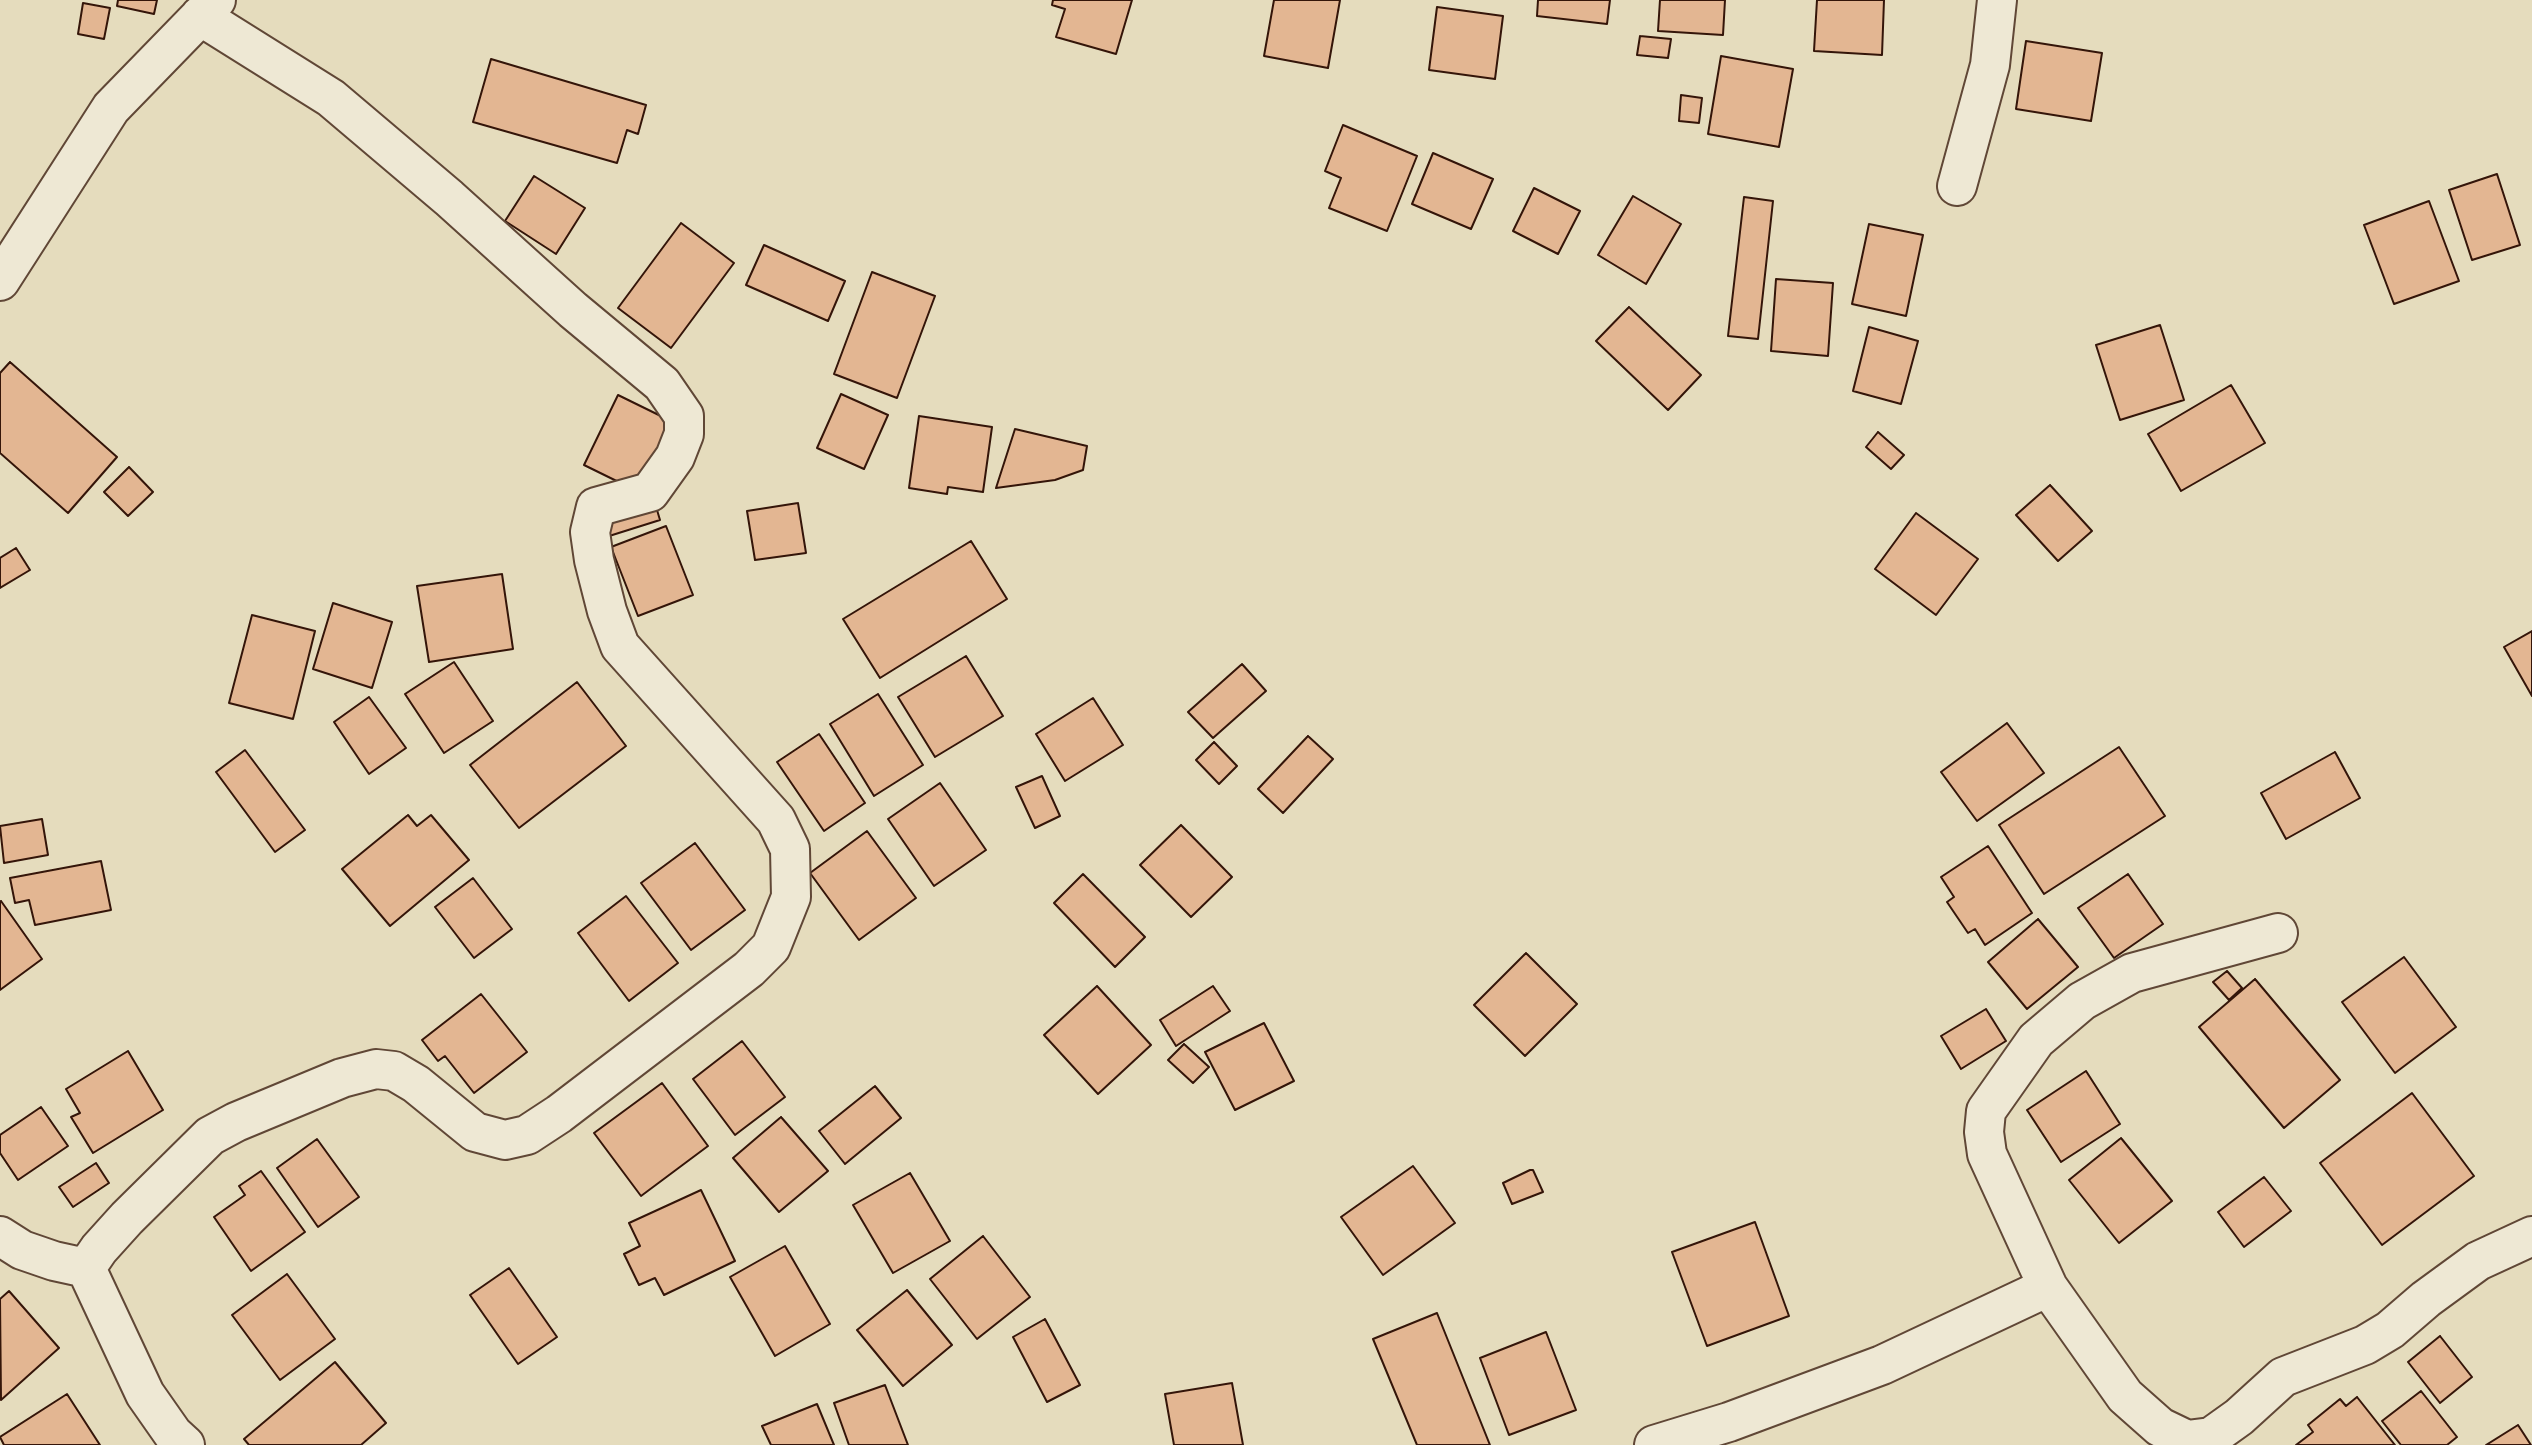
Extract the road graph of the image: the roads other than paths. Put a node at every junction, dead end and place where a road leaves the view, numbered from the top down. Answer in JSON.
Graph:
{"nodes":[{"id":1,"x":1997,"y":0,"type":"edge"},
{"id":2,"x":208,"y":8,"type":"edge"},
{"id":3,"x":1957,"y":186,"type":"dead end"},
{"id":4,"x":0,"y":281,"type":"edge"},
{"id":5,"x":2278,"y":933,"type":"dead end"},
{"id":6,"x":0,"y":1236,"type":"edge"},
{"id":7,"x":2532,"y":1236,"type":"edge"},
{"id":8,"x":86,"y":1268,"type":"junction"},
{"id":9,"x":2048,"y":1287,"type":"junction"},
{"id":10,"x":1734,"y":1434,"type":"edge"},
{"id":11,"x":186,"y":1445,"type":"edge"},
{"id":12,"x":1654,"y":1445,"type":"edge"}],
"edges":[{"from":1,"to":3,"type":"street"},
{"from":2,"to":4,"type":"street"},
{"from":2,"to":8,"type":"street"},
{"from":5,"to":9,"type":"street"},
{"from":6,"to":8,"type":"street"},
{"from":7,"to":9,"type":"street"},
{"from":8,"to":11,"type":"street"},
{"from":9,"to":10,"type":"street"},
{"from":10,"to":12,"type":"street"}]}
